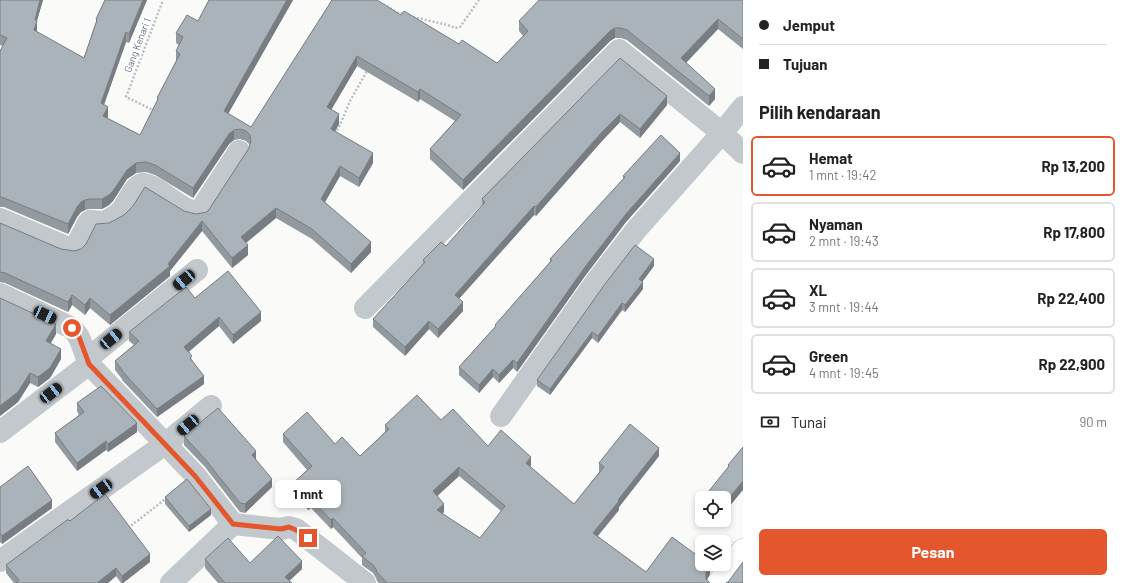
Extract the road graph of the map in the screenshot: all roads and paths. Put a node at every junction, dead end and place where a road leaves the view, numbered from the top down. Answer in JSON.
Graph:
{"nodes":[{"id":1,"x":163,"y":0,"type":"edge"},
{"id":2,"x":479,"y":0,"type":"edge"},
{"id":3,"x":382,"y":3,"type":"edge"},
{"id":4,"x":406,"y":15,"type":"edge"},
{"id":5,"x":412,"y":17,"type":"edge"},
{"id":6,"x":369,"y":67,"type":"edge"},
{"id":7,"x":743,"y":107,"type":"edge"},
{"id":8,"x":160,"y":114,"type":"edge"},
{"id":9,"x":722,"y":133,"type":"junction"},
{"id":10,"x":333,"y":138,"type":"edge"},
{"id":11,"x":239,"y":151,"type":"dead end"},
{"id":12,"x":743,"y":153,"type":"edge"},
{"id":13,"x":0,"y":219,"type":"edge"},
{"id":14,"x":197,"y":270,"type":"dead end"},
{"id":15,"x":0,"y":294,"type":"edge"},
{"id":16,"x":365,"y":308,"type":"dead end"},
{"id":17,"x":88,"y":362,"type":"junction"},
{"id":18,"x":211,"y":406,"type":"dead end"},
{"id":19,"x":501,"y":416,"type":"dead end"},
{"id":20,"x":0,"y":432,"type":"edge"},
{"id":21,"x":165,"y":444,"type":"junction"},
{"id":22,"x":195,"y":476,"type":"junction"},
{"id":23,"x":233,"y":524,"type":"junction"},
{"id":24,"x":122,"y":532,"type":"edge"},
{"id":25,"x":743,"y":550,"type":"edge"},
{"id":26,"x":0,"y":561,"type":"edge"},
{"id":27,"x":171,"y":583,"type":"edge"},
{"id":28,"x":366,"y":583,"type":"edge"},
{"id":29,"x":718,"y":583,"type":"edge"}],
"edges":[{"from":1,"to":8,"type":"path","name":"Gang Kenari 1"},
{"from":2,"to":5,"type":"path"},
{"from":3,"to":4,"type":"path"},
{"from":6,"to":10,"type":"path"},
{"from":7,"to":9,"type":"street"},
{"from":9,"to":12,"type":"street"},
{"from":9,"to":16,"type":"street"},
{"from":9,"to":19,"type":"street"},
{"from":11,"to":13,"type":"street"},
{"from":14,"to":17,"type":"street"},
{"from":15,"to":17,"type":"street"},
{"from":17,"to":20,"type":"street"},
{"from":17,"to":21,"type":"street"},
{"from":18,"to":21,"type":"street"},
{"from":21,"to":22,"type":"street"},
{"from":21,"to":26,"type":"street"},
{"from":22,"to":23,"type":"street"},
{"from":22,"to":24,"type":"path"},
{"from":23,"to":27,"type":"street"},
{"from":23,"to":28,"type":"street"},
{"from":25,"to":29,"type":"street"}]}
